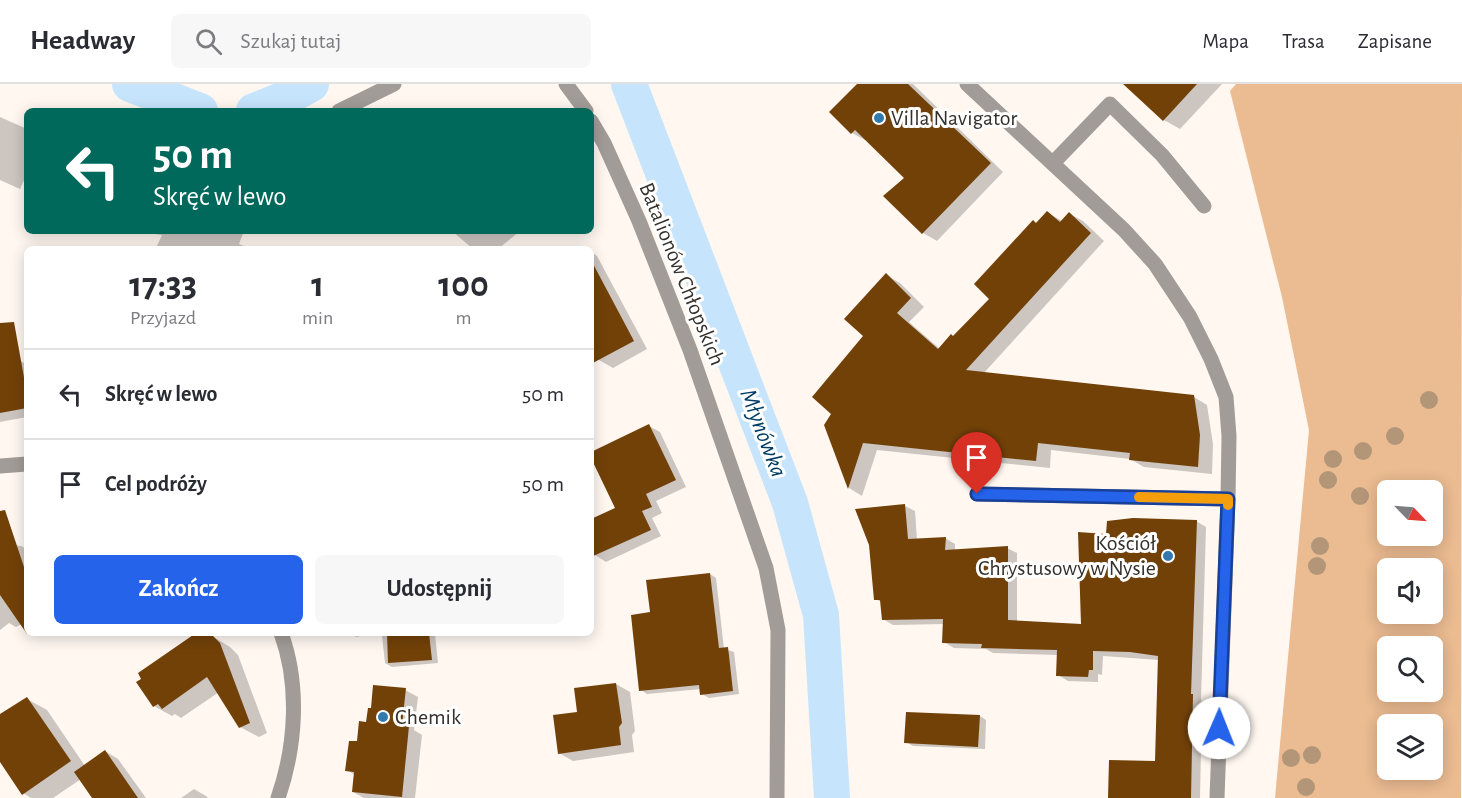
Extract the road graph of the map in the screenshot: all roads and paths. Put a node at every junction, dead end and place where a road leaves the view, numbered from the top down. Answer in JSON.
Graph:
{"nodes":[{"id":1,"x":394,"y":84,"type":"edge"},
{"id":2,"x":566,"y":84,"type":"edge"},
{"id":3,"x":967,"y":84,"type":"edge"},
{"id":4,"x":345,"y":108,"type":"edge"},
{"id":5,"x":583,"y":108,"type":"edge"},
{"id":6,"x":594,"y":126,"type":"edge"},
{"id":7,"x":1053,"y":162,"type":"junction"},
{"id":8,"x":1204,"y":206,"type":"dead end"},
{"id":9,"x":24,"y":464,"type":"edge"},
{"id":10,"x":0,"y":466,"type":"edge"},
{"id":11,"x":977,"y":494,"type":"dead end"},
{"id":12,"x":1228,"y":499,"type":"junction"},
{"id":13,"x":282,"y":636,"type":"edge"},
{"id":14,"x":278,"y":798,"type":"edge"},
{"id":15,"x":777,"y":798,"type":"edge"},
{"id":16,"x":1217,"y":798,"type":"edge"}],
"edges":[{"from":1,"to":4,"type":"street"},
{"from":2,"to":5,"type":"street"},
{"from":3,"to":7,"type":"street"},
{"from":6,"to":15,"type":"street","name":"Batalionów Chłopskich"},
{"from":7,"to":8,"type":"street"},
{"from":7,"to":12,"type":"street"},
{"from":9,"to":10,"type":"street"},
{"from":11,"to":12,"type":"street"},
{"from":12,"to":16,"type":"street"},
{"from":13,"to":14,"type":"street"}]}
